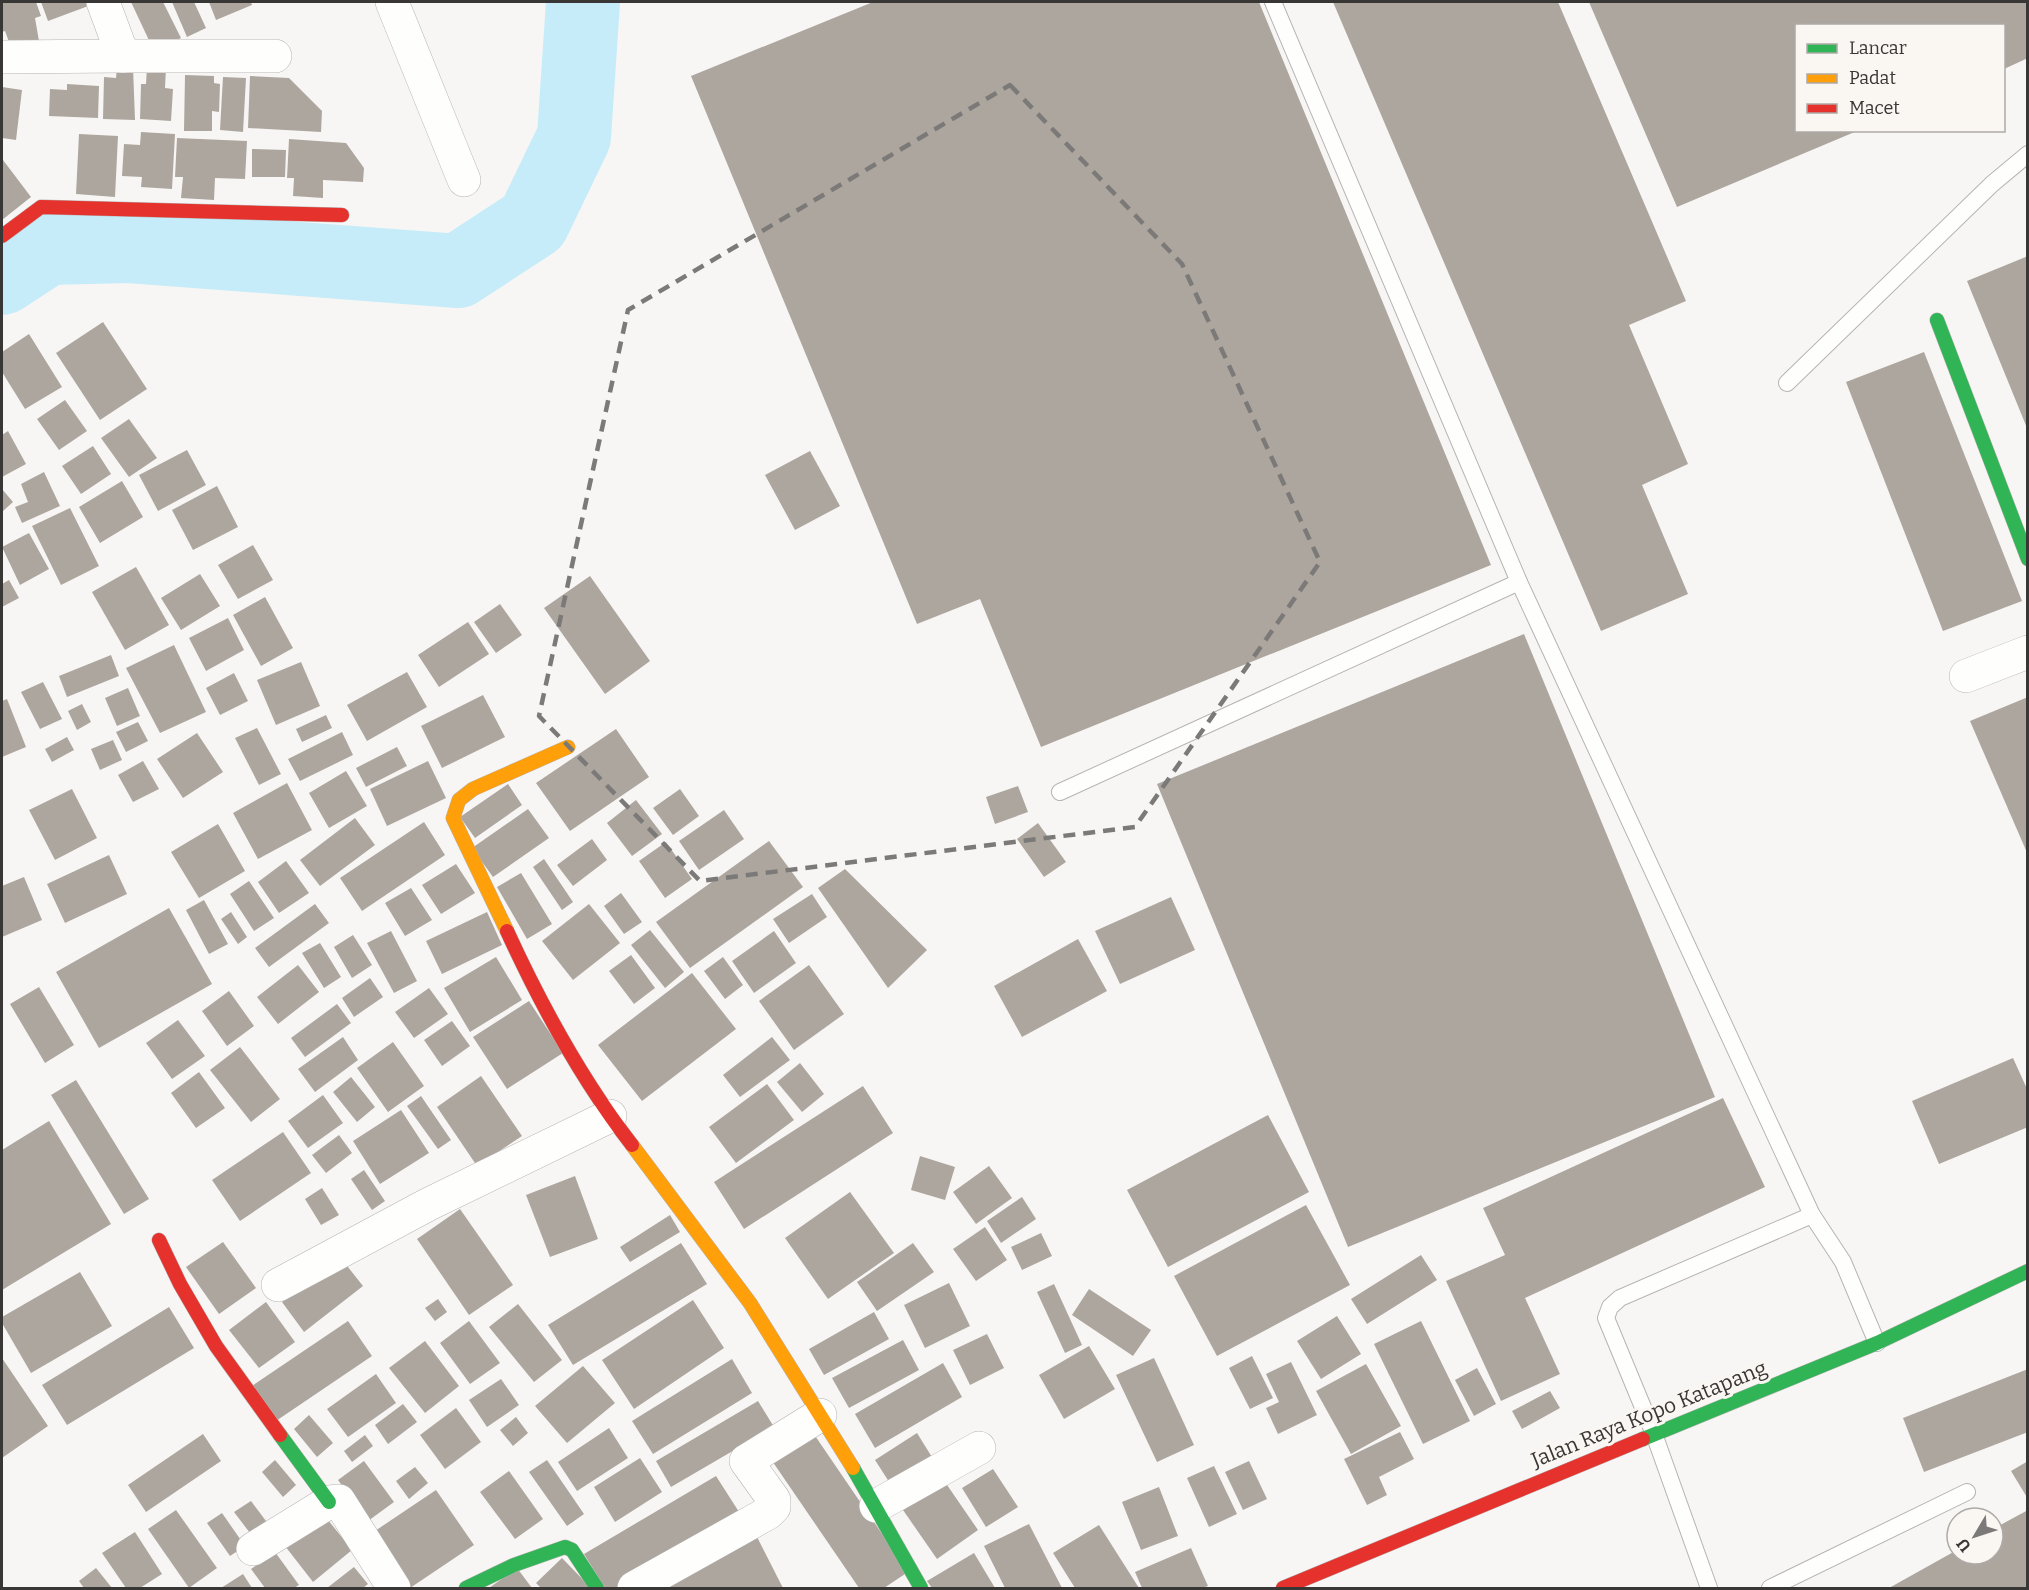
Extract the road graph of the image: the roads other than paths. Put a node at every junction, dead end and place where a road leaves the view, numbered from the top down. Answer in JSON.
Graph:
{"nodes":[{"id":1,"x":103,"y":2,"type":"edge"},
{"id":2,"x":392,"y":2,"type":"edge"},
{"id":3,"x":1273,"y":2,"type":"edge"},
{"id":4,"x":123,"y":56,"type":"junction"},
{"id":5,"x":274,"y":56,"type":"dead end"},
{"id":6,"x":2,"y":57,"type":"edge"},
{"id":7,"x":2028,"y":154,"type":"edge"},
{"id":8,"x":464,"y":180,"type":"dead end"},
{"id":9,"x":342,"y":215,"type":"dead end"},
{"id":10,"x":2,"y":236,"type":"edge"},
{"id":11,"x":1937,"y":320,"type":"dead end"},
{"id":12,"x":1787,"y":383,"type":"dead end"},
{"id":13,"x":2028,"y":560,"type":"edge"},
{"id":14,"x":1519,"y":582,"type":"junction"},
{"id":15,"x":2028,"y":652,"type":"edge"},
{"id":16,"x":1966,"y":676,"type":"dead end"},
{"id":17,"x":568,"y":747,"type":"dead end"},
{"id":18,"x":1060,"y":792,"type":"dead end"},
{"id":19,"x":610,"y":1116,"type":"junction"},
{"id":20,"x":1812,"y":1215,"type":"junction"},
{"id":21,"x":159,"y":1240,"type":"dead end"},
{"id":22,"x":2028,"y":1271,"type":"edge"},
{"id":23,"x":278,"y":1285,"type":"dead end"},
{"id":24,"x":1877,"y":1343,"type":"junction"},
{"id":25,"x":820,"y":1415,"type":"junction"},
{"id":26,"x":1654,"y":1434,"type":"junction"},
{"id":27,"x":979,"y":1448,"type":"dead end"},
{"id":28,"x":1966,"y":1492,"type":"dead end"},
{"id":29,"x":329,"y":1502,"type":"junction"},
{"id":30,"x":876,"y":1506,"type":"junction"},
{"id":31,"x":253,"y":1549,"type":"dead end"},
{"id":32,"x":394,"y":1588,"type":"edge"},
{"id":33,"x":466,"y":1588,"type":"edge"},
{"id":34,"x":597,"y":1588,"type":"edge"},
{"id":35,"x":634,"y":1588,"type":"edge"},
{"id":36,"x":921,"y":1588,"type":"edge"},
{"id":37,"x":1282,"y":1588,"type":"edge"},
{"id":38,"x":1708,"y":1588,"type":"edge"},
{"id":39,"x":1770,"y":1588,"type":"edge"}],
"edges":[{"from":1,"to":4,"type":"street"},
{"from":2,"to":8,"type":"street"},
{"from":3,"to":14,"type":"lane"},
{"from":4,"to":5,"type":"street"},
{"from":4,"to":6,"type":"street"},
{"from":7,"to":12,"type":"lane"},
{"from":9,"to":10,"type":"street"},
{"from":11,"to":13,"type":"street"},
{"from":14,"to":18,"type":"lane"},
{"from":14,"to":20,"type":"lane"},
{"from":15,"to":16,"type":"street"},
{"from":17,"to":19,"type":"street"},
{"from":19,"to":23,"type":"street"},
{"from":19,"to":25,"type":"street"},
{"from":20,"to":24,"type":"lane"},
{"from":20,"to":26,"type":"lane"},
{"from":21,"to":29,"type":"street"},
{"from":22,"to":24,"type":"street","name":"Jalan Raya Kopo Katapang"},
{"from":24,"to":26,"type":"street","name":"Jalan Raya Kopo Katapang"},
{"from":25,"to":30,"type":"street"},
{"from":25,"to":35,"type":"street"},
{"from":26,"to":37,"type":"street","name":"Jalan Raya Kopo Katapang"},
{"from":26,"to":38,"type":"lane"},
{"from":27,"to":30,"type":"street"},
{"from":28,"to":39,"type":"lane"},
{"from":29,"to":31,"type":"street"},
{"from":29,"to":32,"type":"street"},
{"from":30,"to":36,"type":"street"},
{"from":33,"to":34,"type":"street"}]}
